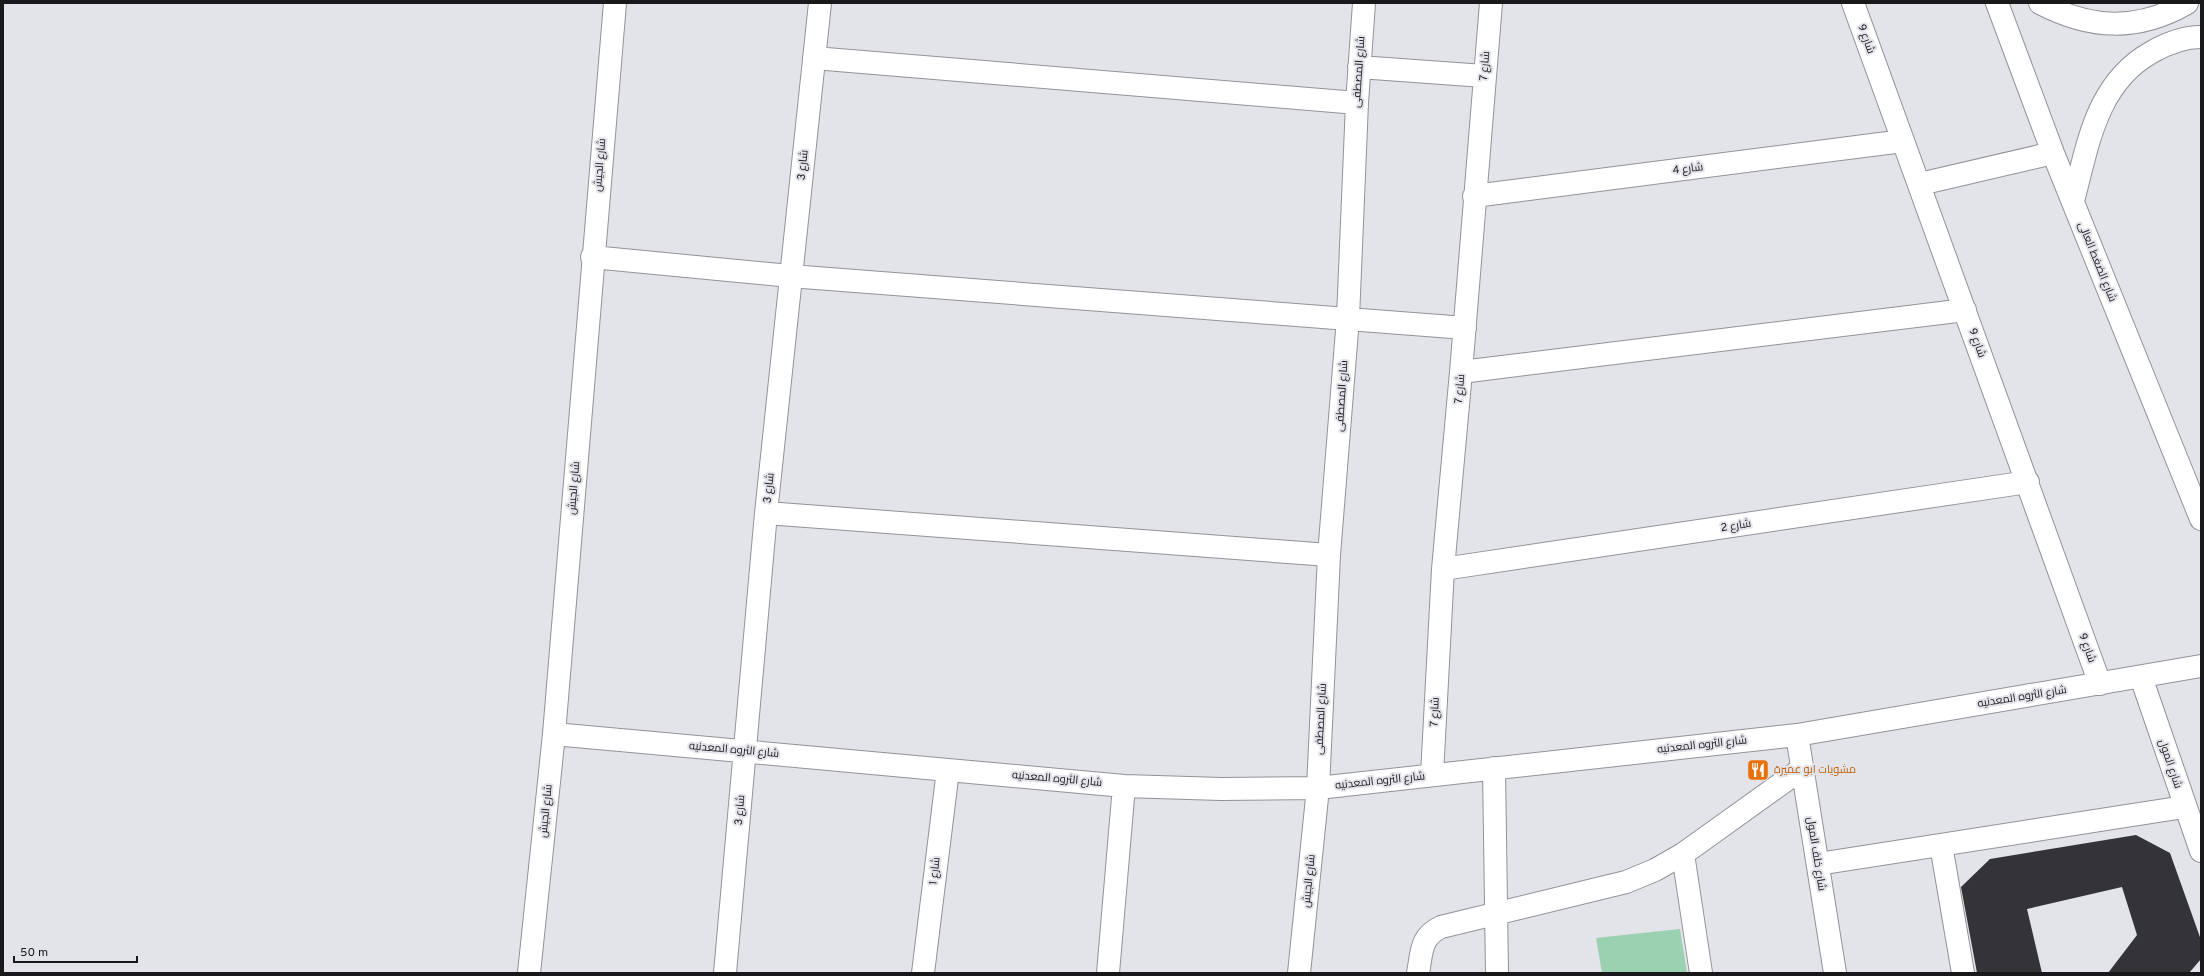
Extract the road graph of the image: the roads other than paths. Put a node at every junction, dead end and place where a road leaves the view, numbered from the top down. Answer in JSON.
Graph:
{"nodes":[{"id":1,"x":615,"y":3,"type":"edge"},
{"id":2,"x":820,"y":3,"type":"edge"},
{"id":3,"x":1364,"y":3,"type":"edge"},
{"id":4,"x":1491,"y":3,"type":"edge"},
{"id":5,"x":1853,"y":3,"type":"edge"},
{"id":6,"x":1997,"y":3,"type":"edge"},
{"id":7,"x":2040,"y":3,"type":"edge"},
{"id":8,"x":2186,"y":3,"type":"edge"},
{"id":9,"x":2201,"y":37,"type":"edge"},
{"id":10,"x":814,"y":58,"type":"junction"},
{"id":11,"x":1359,"y":67,"type":"junction"},
{"id":12,"x":1484,"y":76,"type":"junction"},
{"id":13,"x":1356,"y":103,"type":"junction"},
{"id":14,"x":1903,"y":141,"type":"junction"},
{"id":15,"x":2053,"y":153,"type":"junction"},
{"id":16,"x":1920,"y":184,"type":"junction"},
{"id":17,"x":1474,"y":196,"type":"junction"},
{"id":18,"x":2073,"y":201,"type":"junction"},
{"id":19,"x":592,"y":258,"type":"junction"},
{"id":20,"x":790,"y":276,"type":"junction"},
{"id":21,"x":1965,"y":310,"type":"junction"},
{"id":22,"x":1348,"y":318,"type":"junction"},
{"id":23,"x":1464,"y":328,"type":"junction"},
{"id":24,"x":1461,"y":372,"type":"junction"},
{"id":25,"x":2028,"y":482,"type":"junction"},
{"id":26,"x":766,"y":513,"type":"junction"},
{"id":27,"x":2201,"y":519,"type":"edge"},
{"id":28,"x":1329,"y":555,"type":"junction"},
{"id":29,"x":1443,"y":569,"type":"junction"},
{"id":30,"x":2201,"y":666,"type":"edge"},
{"id":31,"x":2141,"y":677,"type":"junction"},
{"id":32,"x":2100,"y":684,"type":"junction"},
{"id":33,"x":554,"y":734,"type":"junction"},
{"id":34,"x":1797,"y":735,"type":"junction"},
{"id":35,"x":745,"y":751,"type":"junction"},
{"id":36,"x":1494,"y":768,"type":"junction"},
{"id":37,"x":1802,"y":768,"type":"junction"},
{"id":38,"x":948,"y":770,"type":"junction"},
{"id":39,"x":1432,"y":775,"type":"junction"},
{"id":40,"x":1124,"y":786,"type":"junction"},
{"id":41,"x":1318,"y":788,"type":"junction"},
{"id":42,"x":2184,"y":807,"type":"junction"},
{"id":43,"x":1941,"y":845,"type":"junction"},
{"id":44,"x":2201,"y":851,"type":"edge"},
{"id":45,"x":1683,"y":854,"type":"junction"},
{"id":46,"x":1818,"y":864,"type":"junction"},
{"id":47,"x":1495,"y":913,"type":"junction"},
{"id":48,"x":529,"y":973,"type":"edge"},
{"id":49,"x":726,"y":973,"type":"edge"},
{"id":50,"x":923,"y":973,"type":"edge"},
{"id":51,"x":1108,"y":973,"type":"edge"},
{"id":52,"x":1299,"y":973,"type":"edge"},
{"id":53,"x":1418,"y":973,"type":"edge"},
{"id":54,"x":1497,"y":973,"type":"edge"},
{"id":55,"x":1701,"y":973,"type":"edge"},
{"id":56,"x":1836,"y":973,"type":"edge"},
{"id":57,"x":1963,"y":973,"type":"edge"}],
"edges":[{"from":1,"to":19,"type":"street","name":"شارع الجيش"},
{"from":2,"to":10,"type":"street","name":"شارع 3"},
{"from":3,"to":11,"type":"street","name":"شارع المصطفى"},
{"from":4,"to":12,"type":"street","name":"شارع 7"},
{"from":5,"to":14,"type":"street","name":"شارع 9"},
{"from":6,"to":15,"type":"street","name":"شارع الضغط العالى"},
{"from":7,"to":8,"type":"street"},
{"from":9,"to":18,"type":"street"},
{"from":10,"to":13,"type":"street"},
{"from":10,"to":20,"type":"street","name":"شارع 3"},
{"from":11,"to":12,"type":"street"},
{"from":11,"to":13,"type":"street","name":"شارع المصطفى"},
{"from":12,"to":17,"type":"street","name":"شارع 7"},
{"from":13,"to":22,"type":"street","name":"شارع المصطفى"},
{"from":14,"to":16,"type":"street","name":"شارع 9"},
{"from":14,"to":17,"type":"street","name":"شارع 4"},
{"from":15,"to":16,"type":"street"},
{"from":15,"to":18,"type":"street","name":"شارع الضغط العالى"},
{"from":16,"to":21,"type":"street","name":"شارع 9"},
{"from":17,"to":23,"type":"street","name":"شارع 7"},
{"from":18,"to":27,"type":"street","name":"شارع الضغط العالى"},
{"from":19,"to":20,"type":"street"},
{"from":19,"to":33,"type":"street","name":"شارع الجيش"},
{"from":20,"to":22,"type":"street"},
{"from":20,"to":26,"type":"street","name":"شارع 3"},
{"from":21,"to":24,"type":"street"},
{"from":21,"to":25,"type":"street","name":"شارع 9"},
{"from":22,"to":23,"type":"street"},
{"from":22,"to":28,"type":"street","name":"شارع المصطفى"},
{"from":23,"to":24,"type":"street","name":"شارع 7"},
{"from":24,"to":29,"type":"street","name":"شارع 7"},
{"from":25,"to":29,"type":"street","name":"شارع 2"},
{"from":25,"to":32,"type":"street","name":"شارع 9"},
{"from":26,"to":28,"type":"street"},
{"from":26,"to":35,"type":"street","name":"شارع 3"},
{"from":28,"to":41,"type":"street","name":"شارع المصطفى"},
{"from":29,"to":39,"type":"street","name":"شارع 7"},
{"from":30,"to":31,"type":"street","name":"شارع الثروه المعدنيه"},
{"from":31,"to":32,"type":"street","name":"شارع الثروه المعدنيه"},
{"from":31,"to":42,"type":"street","name":"شارع المول"},
{"from":32,"to":34,"type":"street","name":"شارع الثروه المعدنيه"},
{"from":33,"to":35,"type":"street","name":"شارع الثروه المعدنيه"},
{"from":33,"to":48,"type":"street","name":"شارع الجيش"},
{"from":34,"to":36,"type":"street","name":"شارع الثروه المعدنيه"},
{"from":34,"to":37,"type":"street","name":"شارع خلف المول"},
{"from":35,"to":38,"type":"street","name":"شارع الثروه المعدنيه"},
{"from":35,"to":49,"type":"street","name":"شارع 3"},
{"from":36,"to":39,"type":"street","name":"شارع الثروه المعدنيه"},
{"from":36,"to":47,"type":"street"},
{"from":37,"to":45,"type":"street"},
{"from":37,"to":46,"type":"street","name":"شارع خلف المول"},
{"from":38,"to":40,"type":"street","name":"شارع الثروه المعدنيه"},
{"from":38,"to":50,"type":"street","name":"شارع 1"},
{"from":39,"to":41,"type":"street","name":"شارع الثروه المعدنيه"},
{"from":40,"to":41,"type":"street","name":"شارع الثروه المعدنيه"},
{"from":40,"to":51,"type":"street"},
{"from":41,"to":52,"type":"street","name":"شارع الجيش"},
{"from":42,"to":43,"type":"street"},
{"from":42,"to":44,"type":"street","name":"شارع المول"},
{"from":43,"to":46,"type":"street"},
{"from":43,"to":57,"type":"street"},
{"from":45,"to":47,"type":"street"},
{"from":45,"to":55,"type":"street"},
{"from":46,"to":56,"type":"street","name":"شارع خلف المول"},
{"from":47,"to":53,"type":"street"},
{"from":47,"to":54,"type":"street"}]}
